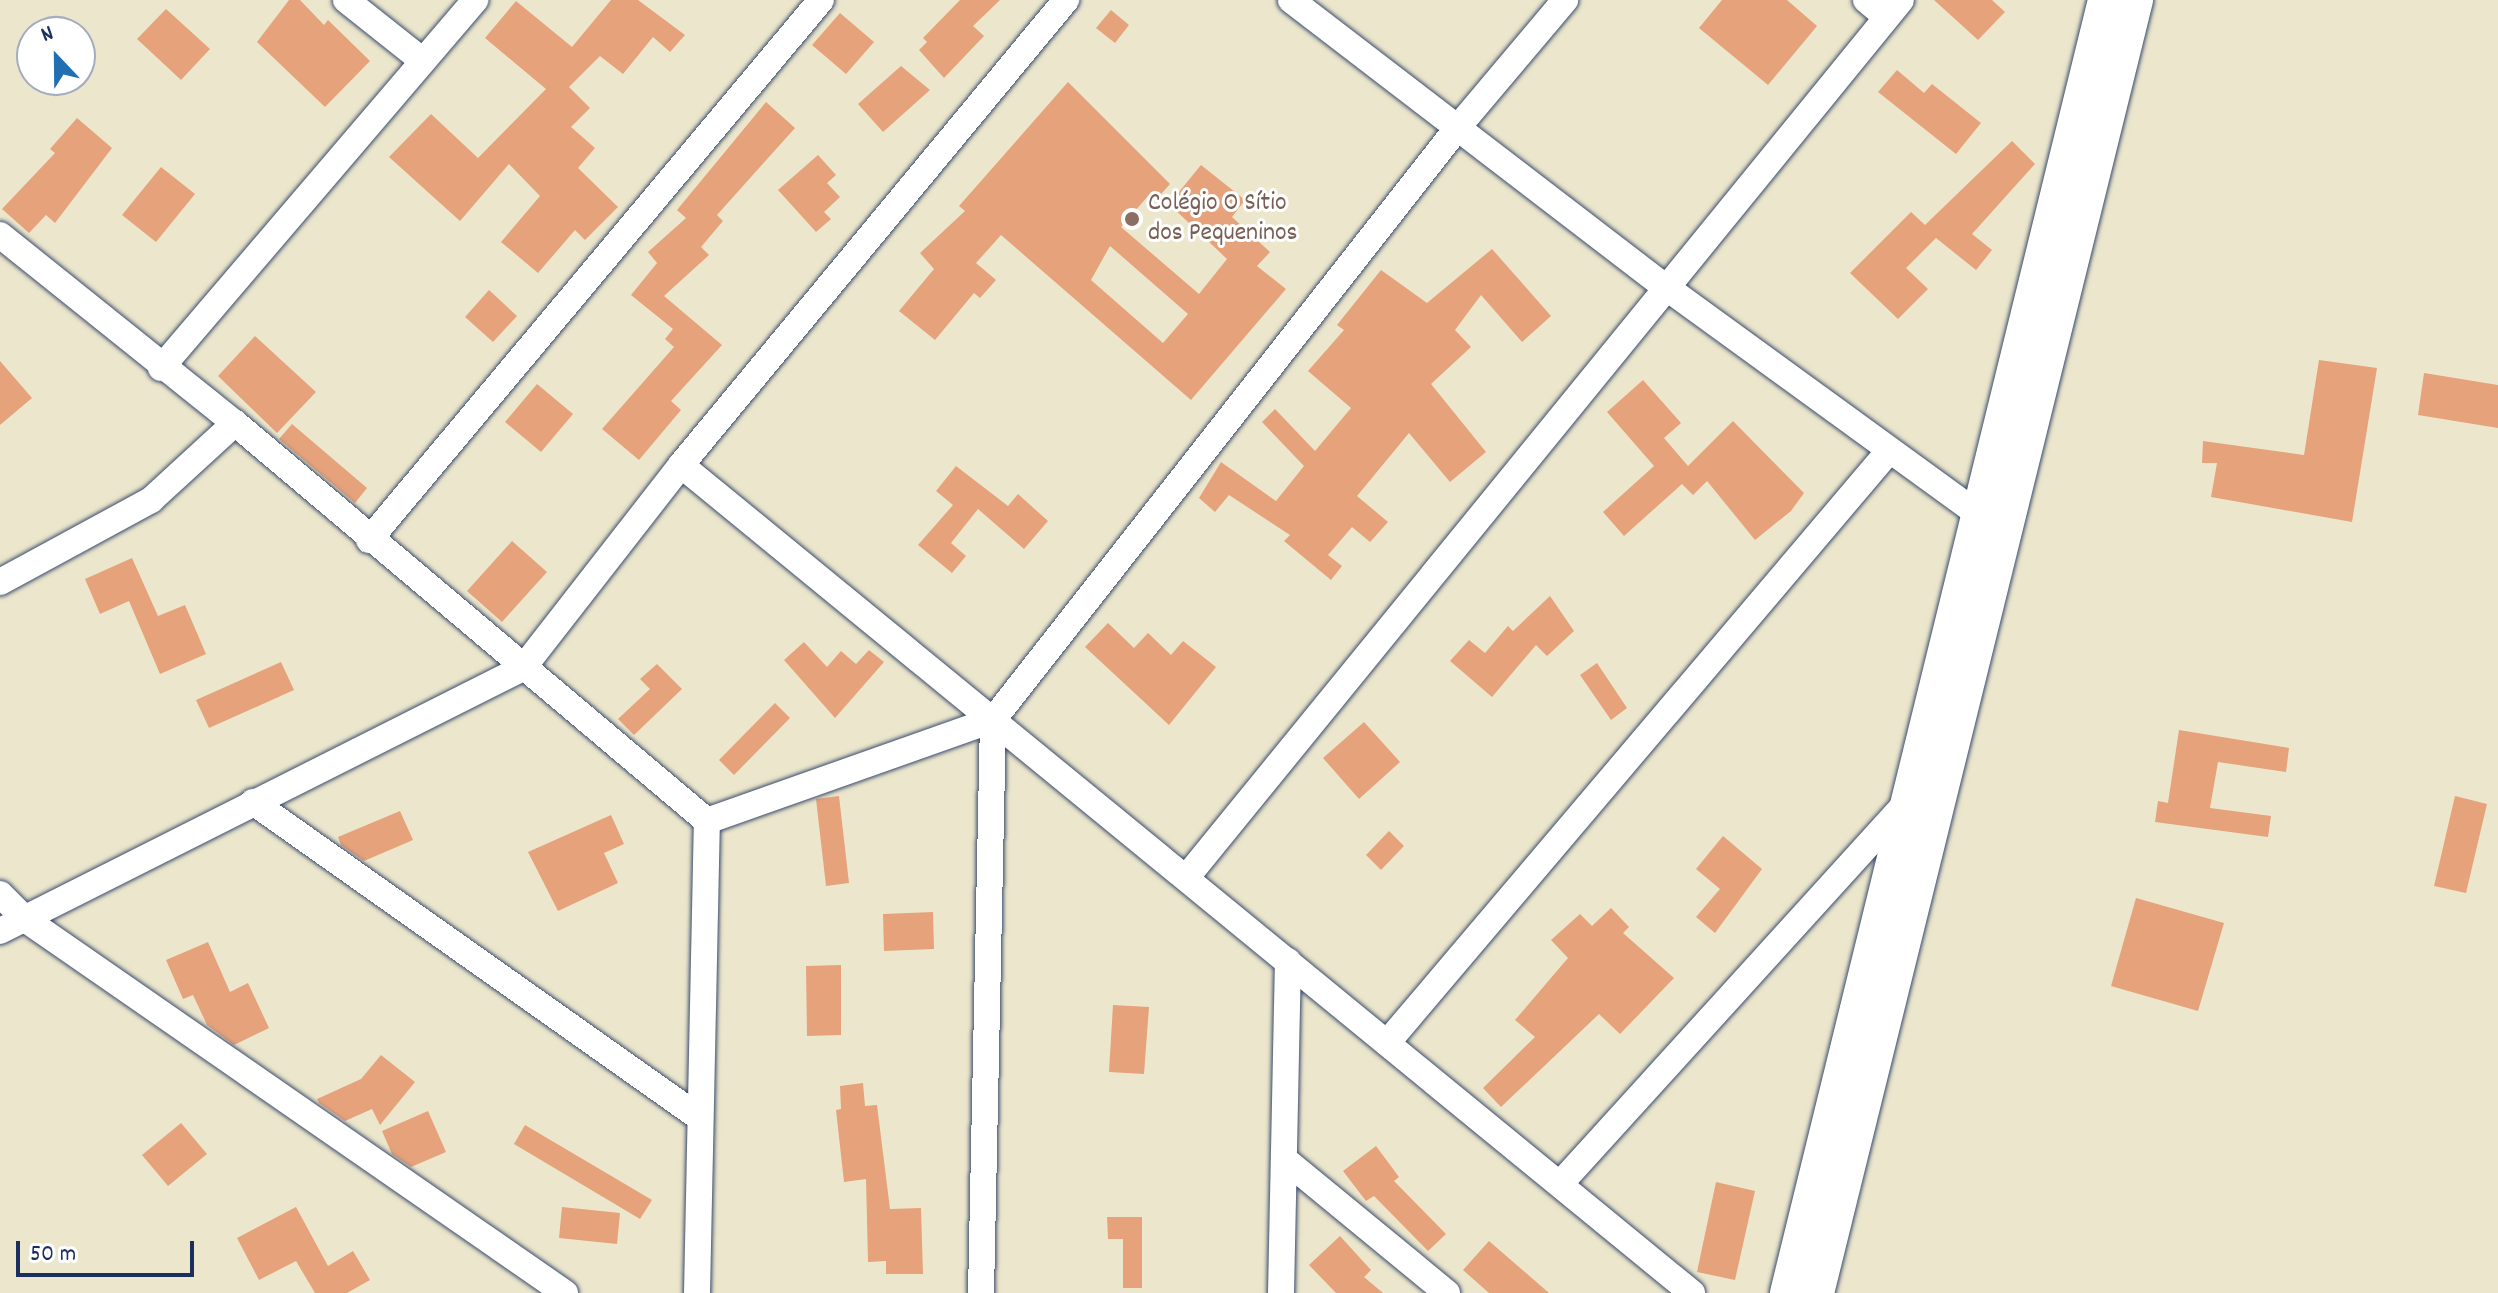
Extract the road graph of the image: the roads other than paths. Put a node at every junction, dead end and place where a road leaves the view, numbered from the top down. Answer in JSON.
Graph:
{"nodes":[{"id":1,"x":346,"y":0,"type":"edge"},
{"id":2,"x":475,"y":0,"type":"edge"},
{"id":3,"x":821,"y":0,"type":"edge"},
{"id":4,"x":1066,"y":0,"type":"edge"},
{"id":5,"x":1565,"y":0,"type":"edge"},
{"id":6,"x":2106,"y":0,"type":"edge"},
{"id":7,"x":2135,"y":0,"type":"edge"},
{"id":8,"x":1305,"y":4,"type":"edge"},
{"id":9,"x":1884,"y":6,"type":"edge"},
{"id":10,"x":423,"y":61,"type":"junction"},
{"id":11,"x":1459,"y":126,"type":"junction"},
{"id":12,"x":0,"y":235,"type":"edge"},
{"id":13,"x":11,"y":258,"type":"edge"},
{"id":14,"x":1663,"y":285,"type":"junction"},
{"id":15,"x":161,"y":368,"type":"junction"},
{"id":16,"x":235,"y":423,"type":"junction"},
{"id":17,"x":1888,"y":452,"type":"junction"},
{"id":18,"x":681,"y":465,"type":"junction"},
{"id":19,"x":1992,"y":524,"type":"junction"},
{"id":20,"x":369,"y":540,"type":"junction"},
{"id":21,"x":0,"y":582,"type":"edge"},
{"id":22,"x":523,"y":668,"type":"junction"},
{"id":23,"x":993,"y":720,"type":"junction"},
{"id":24,"x":1909,"y":801,"type":"junction"},
{"id":25,"x":253,"y":802,"type":"junction"},
{"id":26,"x":707,"y":821,"type":"junction"},
{"id":27,"x":1186,"y":878,"type":"junction"},
{"id":28,"x":0,"y":894,"type":"edge"},
{"id":29,"x":25,"y":919,"type":"junction"},
{"id":30,"x":0,"y":931,"type":"edge"},
{"id":31,"x":1288,"y":961,"type":"junction"},
{"id":32,"x":1387,"y":1043,"type":"junction"},
{"id":33,"x":700,"y":1118,"type":"junction"},
{"id":34,"x":1284,"y":1159,"type":"junction"},
{"id":35,"x":1560,"y":1184,"type":"junction"},
{"id":36,"x":565,"y":1293,"type":"edge"},
{"id":37,"x":697,"y":1293,"type":"edge"},
{"id":38,"x":981,"y":1293,"type":"edge"},
{"id":39,"x":1281,"y":1293,"type":"edge"},
{"id":40,"x":1447,"y":1293,"type":"edge"},
{"id":41,"x":1692,"y":1293,"type":"edge"},
{"id":42,"x":1788,"y":1293,"type":"edge"},
{"id":43,"x":1816,"y":1293,"type":"edge"}],
"edges":[{"from":1,"to":10,"type":"street"},
{"from":2,"to":10,"type":"street"},
{"from":3,"to":20,"type":"street"},
{"from":4,"to":18,"type":"street"},
{"from":5,"to":11,"type":"street"},
{"from":6,"to":19,"type":"street"},
{"from":7,"to":19,"type":"street"},
{"from":8,"to":11,"type":"street"},
{"from":9,"to":14,"type":"street"},
{"from":10,"to":15,"type":"street"},
{"from":11,"to":14,"type":"street"},
{"from":11,"to":23,"type":"street"},
{"from":12,"to":13,"type":"street"},
{"from":13,"to":15,"type":"street"},
{"from":14,"to":17,"type":"street"},
{"from":14,"to":27,"type":"street"},
{"from":15,"to":16,"type":"street"},
{"from":16,"to":20,"type":"street"},
{"from":16,"to":21,"type":"street"},
{"from":17,"to":19,"type":"street"},
{"from":17,"to":32,"type":"street"},
{"from":18,"to":22,"type":"street"},
{"from":18,"to":23,"type":"street"},
{"from":19,"to":24,"type":"street"},
{"from":19,"to":43,"type":"street"},
{"from":20,"to":22,"type":"street"},
{"from":22,"to":25,"type":"street"},
{"from":22,"to":26,"type":"street"},
{"from":23,"to":26,"type":"street"},
{"from":23,"to":27,"type":"street"},
{"from":23,"to":38,"type":"street"},
{"from":24,"to":35,"type":"street"},
{"from":24,"to":42,"type":"street"},
{"from":25,"to":29,"type":"street"},
{"from":25,"to":33,"type":"street"},
{"from":26,"to":33,"type":"street"},
{"from":27,"to":31,"type":"street"},
{"from":28,"to":29,"type":"street"},
{"from":29,"to":30,"type":"street"},
{"from":29,"to":36,"type":"street"},
{"from":31,"to":32,"type":"street"},
{"from":31,"to":34,"type":"street"},
{"from":32,"to":35,"type":"street"},
{"from":33,"to":37,"type":"street"},
{"from":34,"to":39,"type":"street"},
{"from":34,"to":40,"type":"street"},
{"from":35,"to":41,"type":"street"}]}
